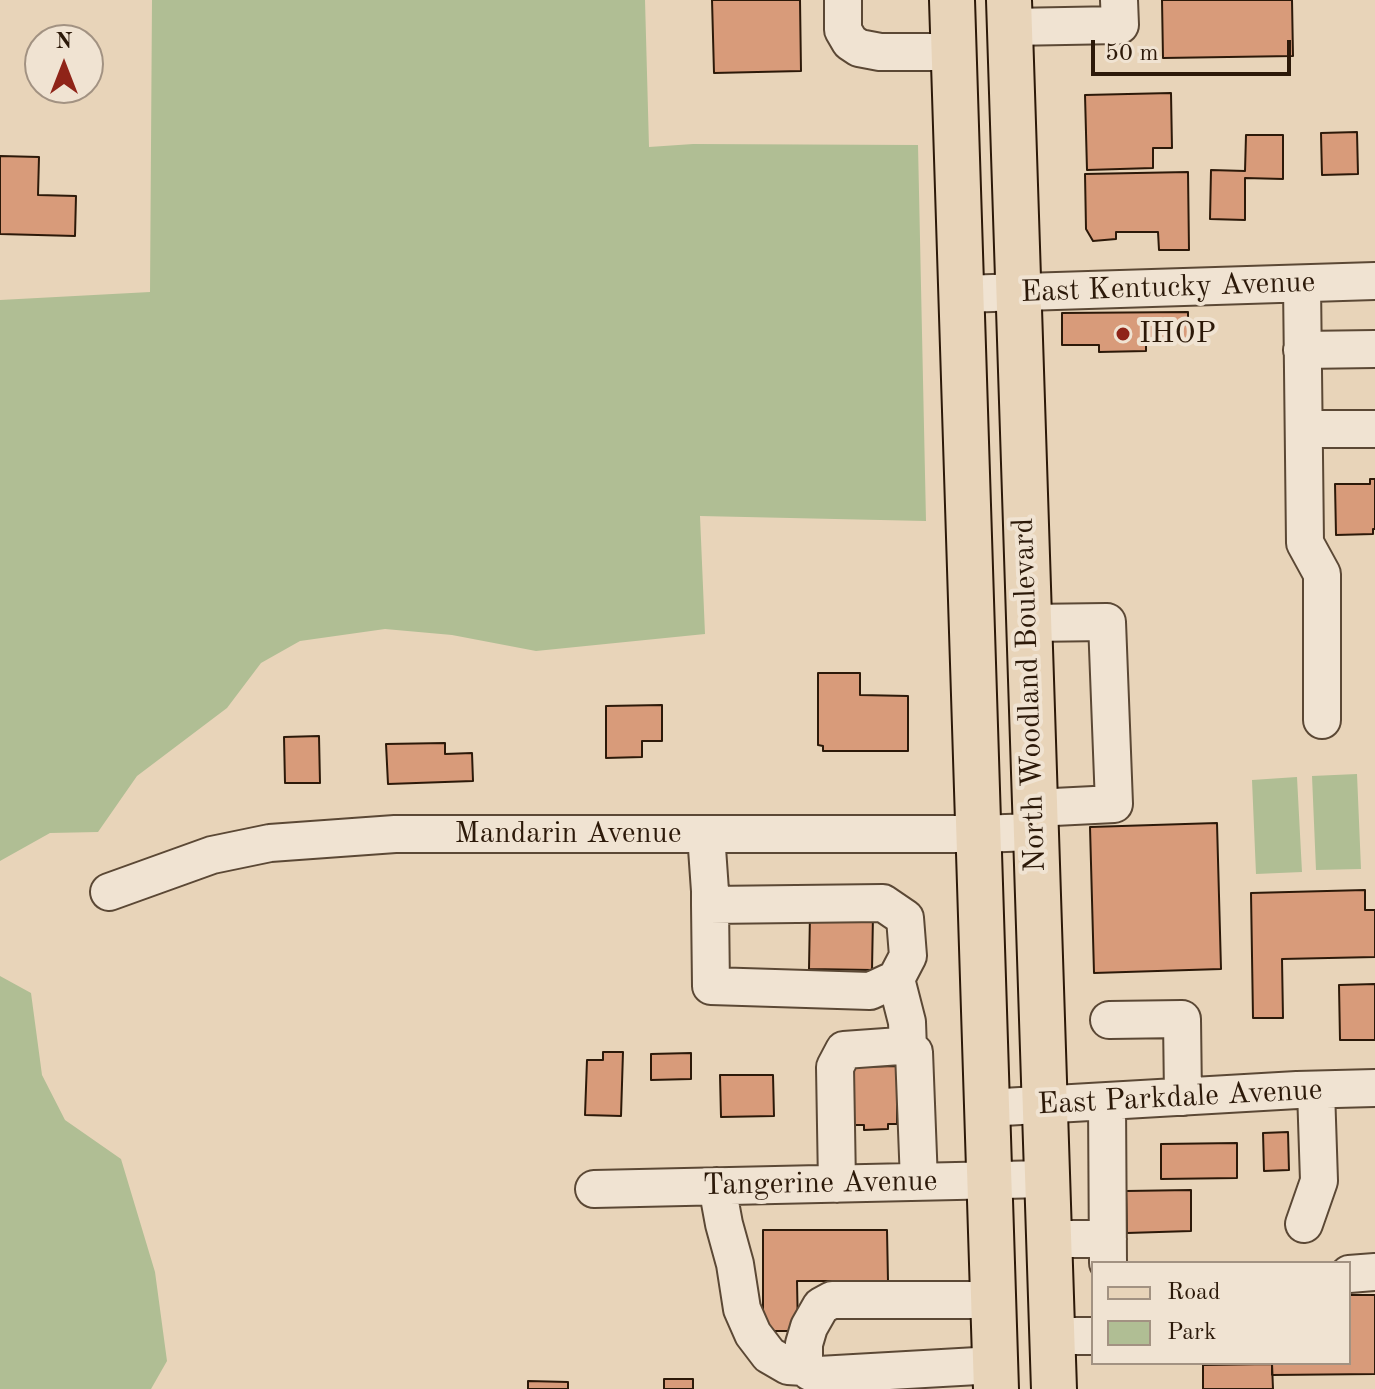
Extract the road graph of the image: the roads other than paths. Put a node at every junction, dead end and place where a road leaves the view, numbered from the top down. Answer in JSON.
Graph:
{"nodes":[{"id":1,"x":843,"y":0,"type":"edge"},
{"id":2,"x":952,"y":0,"type":"edge"},
{"id":3,"x":1119,"y":0,"type":"edge"},
{"id":4,"x":1010,"y":13,"type":"edge"},
{"id":5,"x":953,"y":52,"type":"junction"},
{"id":6,"x":1375,"y":281,"type":"edge"},
{"id":7,"x":1302,"y":284,"type":"junction"},
{"id":8,"x":1018,"y":292,"type":"junction"},
{"id":9,"x":961,"y":294,"type":"junction"},
{"id":10,"x":1375,"y":349,"type":"edge"},
{"id":11,"x":1302,"y":350,"type":"junction"},
{"id":12,"x":1304,"y":429,"type":"junction"},
{"id":13,"x":1375,"y":429,"type":"edge"},
{"id":14,"x":1028,"y":623,"type":"junction"},
{"id":15,"x":1322,"y":720,"type":"dead end"},
{"id":16,"x":1034,"y":820,"type":"junction"},
{"id":17,"x":706,"y":834,"type":"junction"},
{"id":18,"x":978,"y":834,"type":"junction"},
{"id":19,"x":109,"y":892,"type":"dead end"},
{"id":20,"x":710,"y":905,"type":"junction"},
{"id":21,"x":896,"y":979,"type":"junction"},
{"id":22,"x":1109,"y":1020,"type":"dead end"},
{"id":23,"x":908,"y":1050,"type":"junction"},
{"id":24,"x":1375,"y":1088,"type":"edge"},
{"id":25,"x":1316,"y":1090,"type":"junction"},
{"id":26,"x":1183,"y":1097,"type":"junction"},
{"id":27,"x":1107,"y":1102,"type":"junction"},
{"id":28,"x":1045,"y":1105,"type":"junction"},
{"id":29,"x":986,"y":1108,"type":"junction"},
{"id":30,"x":1047,"y":1179,"type":"junction"},
{"id":31,"x":989,"y":1180,"type":"junction"},
{"id":32,"x":919,"y":1182,"type":"junction"},
{"id":33,"x":837,"y":1184,"type":"junction"},
{"id":34,"x":717,"y":1186,"type":"junction"},
{"id":35,"x":594,"y":1189,"type":"dead end"},
{"id":36,"x":1304,"y":1224,"type":"dead end"},
{"id":37,"x":1049,"y":1239,"type":"junction"},
{"id":38,"x":1108,"y":1251,"type":"edge"},
{"id":39,"x":1375,"y":1272,"type":"edge"},
{"id":40,"x":1351,"y":1274,"type":"edge"},
{"id":41,"x":993,"y":1300,"type":"junction"},
{"id":42,"x":1072,"y":1336,"type":"edge"},
{"id":43,"x":788,"y":1372,"type":"edge"},
{"id":44,"x":995,"y":1377,"type":"edge"},
{"id":45,"x":1054,"y":1389,"type":"edge"}],
"edges":[{"from":1,"to":5,"type":"street"},
{"from":2,"to":5,"type":"main road","name":"North Woodland Boulevard"},
{"from":3,"to":4,"type":"street"},
{"from":4,"to":8,"type":"main road","name":"North Woodland Boulevard"},
{"from":5,"to":9,"type":"main road","name":"North Woodland Boulevard"},
{"from":6,"to":7,"type":"street","name":"East Kentucky Avenue"},
{"from":7,"to":8,"type":"street","name":"East Kentucky Avenue"},
{"from":7,"to":11,"type":"street"},
{"from":8,"to":9,"type":"street","name":"East Kentucky Avenue"},
{"from":8,"to":14,"type":"main road","name":"North Woodland Boulevard"},
{"from":9,"to":18,"type":"main road","name":"North Woodland Boulevard"},
{"from":10,"to":11,"type":"street"},
{"from":11,"to":12,"type":"street"},
{"from":12,"to":13,"type":"street"},
{"from":12,"to":15,"type":"street"},
{"from":14,"to":16,"type":"main road","name":"North Woodland Boulevard"},
{"from":14,"to":16,"type":"street","name":"Mandarin Avenue"},
{"from":16,"to":18,"type":"street","name":"Mandarin Avenue"},
{"from":16,"to":28,"type":"main road","name":"North Woodland Boulevard"},
{"from":17,"to":18,"type":"street","name":"Mandarin Avenue"},
{"from":17,"to":19,"type":"street","name":"Mandarin Avenue"},
{"from":17,"to":20,"type":"street"},
{"from":18,"to":29,"type":"main road","name":"North Woodland Boulevard"},
{"from":20,"to":21,"type":"street"},
{"from":20,"to":21,"type":"street"},
{"from":21,"to":23,"type":"street"},
{"from":22,"to":26,"type":"street"},
{"from":23,"to":32,"type":"street"},
{"from":23,"to":33,"type":"street"},
{"from":24,"to":25,"type":"street","name":"East Parkdale Avenue"},
{"from":25,"to":26,"type":"street","name":"East Parkdale Avenue"},
{"from":25,"to":36,"type":"street"},
{"from":26,"to":27,"type":"street","name":"East Parkdale Avenue"},
{"from":27,"to":28,"type":"street","name":"East Parkdale Avenue"},
{"from":27,"to":38,"type":"street"},
{"from":28,"to":29,"type":"street","name":"East Parkdale Avenue"},
{"from":28,"to":30,"type":"main road","name":"North Woodland Boulevard"},
{"from":29,"to":31,"type":"main road","name":"North Woodland Boulevard"},
{"from":30,"to":31,"type":"street","name":"Tangerine Avenue"},
{"from":30,"to":37,"type":"main road","name":"North Woodland Boulevard"},
{"from":31,"to":32,"type":"street","name":"Tangerine Avenue"},
{"from":31,"to":41,"type":"main road","name":"North Woodland Boulevard"},
{"from":32,"to":33,"type":"street","name":"Tangerine Avenue"},
{"from":33,"to":34,"type":"street","name":"Tangerine Avenue"},
{"from":34,"to":35,"type":"street","name":"Tangerine Avenue"},
{"from":34,"to":43,"type":"street"},
{"from":37,"to":38,"type":"street"},
{"from":37,"to":42,"type":"main road","name":"North Woodland Boulevard"},
{"from":39,"to":40,"type":"street"},
{"from":41,"to":43,"type":"street"},
{"from":41,"to":44,"type":"main road","name":"North Woodland Boulevard"},
{"from":42,"to":45,"type":"main road","name":"North Woodland Boulevard"},
{"from":43,"to":44,"type":"street"}]}
